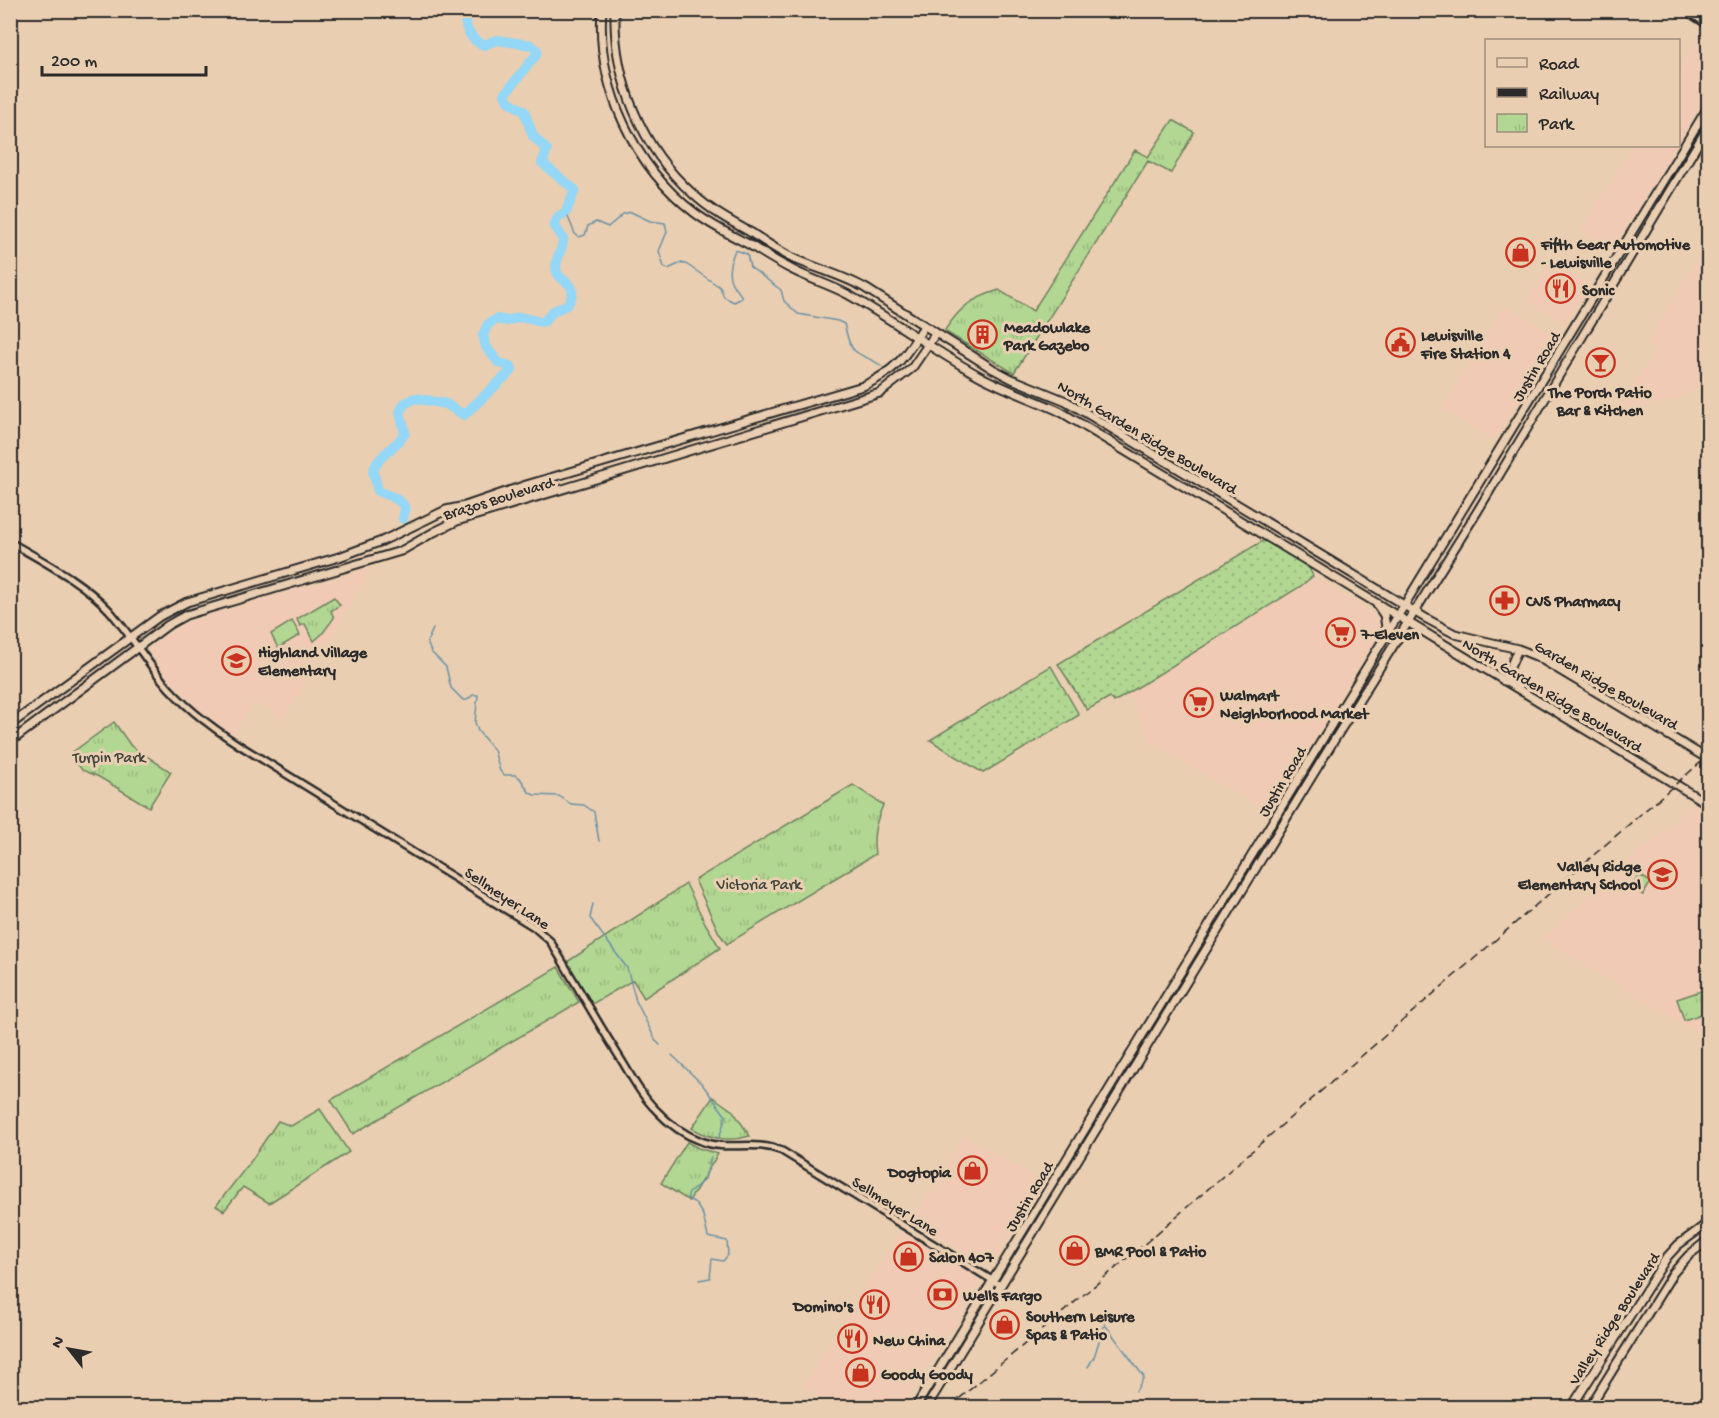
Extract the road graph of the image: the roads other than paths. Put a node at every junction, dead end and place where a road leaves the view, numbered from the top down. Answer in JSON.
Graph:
{"nodes":[{"id":1,"x":602,"y":10,"type":"edge"},
{"id":2,"x":615,"y":10,"type":"edge"},
{"id":3,"x":1685,"y":10,"type":"edge"},
{"id":4,"x":1708,"y":26,"type":"edge"},
{"id":5,"x":1708,"y":107,"type":"edge"},
{"id":6,"x":1708,"y":127,"type":"edge"},
{"id":7,"x":1661,"y":184,"type":"junction"},
{"id":8,"x":1671,"y":190,"type":"junction"},
{"id":9,"x":924,"y":326,"type":"junction"},
{"id":10,"x":936,"y":333,"type":"junction"},
{"id":11,"x":917,"y":337,"type":"junction"},
{"id":12,"x":928,"y":344,"type":"junction"},
{"id":13,"x":1520,"y":418,"type":"junction"},
{"id":14,"x":1530,"y":424,"type":"junction"},
{"id":15,"x":665,"y":445,"type":"junction"},
{"id":16,"x":669,"y":459,"type":"junction"},
{"id":17,"x":1467,"y":506,"type":"junction"},
{"id":18,"x":1478,"y":510,"type":"junction"},
{"id":19,"x":10,"y":542,"type":"edge"},
{"id":20,"x":1302,"y":543,"type":"junction"},
{"id":21,"x":1299,"y":555,"type":"junction"},
{"id":22,"x":305,"y":567,"type":"junction"},
{"id":23,"x":309,"y":578,"type":"junction"},
{"id":24,"x":1371,"y":599,"type":"junction"},
{"id":25,"x":1404,"y":605,"type":"junction"},
{"id":26,"x":1414,"y":611,"type":"junction"},
{"id":27,"x":1398,"y":616,"type":"junction"},
{"id":28,"x":1408,"y":622,"type":"junction"},
{"id":29,"x":1387,"y":634,"type":"junction"},
{"id":30,"x":131,"y":638,"type":"junction"},
{"id":31,"x":138,"y":647,"type":"junction"},
{"id":32,"x":1518,"y":649,"type":"junction"},
{"id":33,"x":1504,"y":681,"type":"junction"},
{"id":34,"x":10,"y":725,"type":"edge"},
{"id":35,"x":10,"y":742,"type":"edge"},
{"id":36,"x":1708,"y":759,"type":"edge"},
{"id":37,"x":1297,"y":781,"type":"junction"},
{"id":38,"x":1306,"y":786,"type":"junction"},
{"id":39,"x":1708,"y":804,"type":"edge"},
{"id":40,"x":1044,"y":1196,"type":"junction"},
{"id":41,"x":1708,"y":1223,"type":"edge"},
{"id":42,"x":1032,"y":1233,"type":"junction"},
{"id":43,"x":1708,"y":1240,"type":"edge"},
{"id":44,"x":992,"y":1280,"type":"junction"},
{"id":45,"x":1000,"y":1285,"type":"junction"},
{"id":46,"x":915,"y":1407,"type":"edge"},
{"id":47,"x":926,"y":1407,"type":"edge"},
{"id":48,"x":1571,"y":1407,"type":"edge"},
{"id":49,"x":1589,"y":1407,"type":"edge"}],
"edges":[{"from":1,"to":11,"type":"main road"},
{"from":2,"to":9,"type":"main road","name":"North Garden Ridge Boulevard"},
{"from":3,"to":4,"type":"street"},
{"from":5,"to":7,"type":"main road","name":"Justin Road"},
{"from":6,"to":8,"type":"main road","name":"Justin Road"},
{"from":7,"to":8,"type":"main road"},
{"from":7,"to":13,"type":"main road","name":"Justin Road"},
{"from":8,"to":14,"type":"main road","name":"Justin Road"},
{"from":9,"to":10,"type":"main road","name":"North Garden Ridge Boulevard"},
{"from":9,"to":11,"type":"main road","name":"Brazos Boulevard"},
{"from":10,"to":12,"type":"main road","name":"Brazos Boulevard"},
{"from":10,"to":20,"type":"main road","name":"North Garden Ridge Boulevard"},
{"from":11,"to":12,"type":"main road"},
{"from":11,"to":15,"type":"main road","name":"Brazos Boulevard"},
{"from":12,"to":16,"type":"main road","name":"Brazos Boulevard"},
{"from":12,"to":21,"type":"main road"},
{"from":13,"to":14,"type":"main road"},
{"from":13,"to":17,"type":"main road","name":"Justin Road"},
{"from":14,"to":18,"type":"main road","name":"Justin Road"},
{"from":15,"to":16,"type":"main road"},
{"from":15,"to":22,"type":"main road","name":"Brazos Boulevard"},
{"from":16,"to":23,"type":"main road","name":"Brazos Boulevard"},
{"from":17,"to":18,"type":"main road"},
{"from":17,"to":25,"type":"main road","name":"Justin Road"},
{"from":18,"to":26,"type":"main road","name":"Justin Road"},
{"from":19,"to":30,"type":"street","name":"Sellmeyer Lane"},
{"from":20,"to":21,"type":"main road"},
{"from":20,"to":25,"type":"main road","name":"Garden Ridge Boulevard"},
{"from":21,"to":24,"type":"main road","name":"North Garden Ridge Boulevard"},
{"from":22,"to":23,"type":"main road"},
{"from":22,"to":30,"type":"main road","name":"Brazos Boulevard"},
{"from":23,"to":31,"type":"main road","name":"Brazos Boulevard"},
{"from":24,"to":27,"type":"main road","name":"North Garden Ridge Boulevard"},
{"from":24,"to":29,"type":"main road"},
{"from":25,"to":26,"type":"main road","name":"Garden Ridge Boulevard"},
{"from":25,"to":27,"type":"main road","name":"Justin Road"},
{"from":26,"to":28,"type":"main road","name":"Justin Road"},
{"from":26,"to":32,"type":"main road","name":"Garden Ridge Boulevard"},
{"from":27,"to":28,"type":"main road","name":"North Garden Ridge Boulevard"},
{"from":27,"to":29,"type":"main road","name":"Justin Road"},
{"from":28,"to":33,"type":"main road","name":"North Garden Ridge Boulevard"},
{"from":28,"to":38,"type":"main road","name":"Justin Road"},
{"from":29,"to":37,"type":"main road","name":"Justin Road"},
{"from":30,"to":31,"type":"street","name":"Sellmeyer Lane"},
{"from":30,"to":34,"type":"main road","name":"Brazos Boulevard"},
{"from":31,"to":35,"type":"main road","name":"Brazos Boulevard"},
{"from":31,"to":44,"type":"street","name":"Sellmeyer Lane"},
{"from":32,"to":33,"type":"main road"},
{"from":32,"to":36,"type":"main road","name":"Garden Ridge Boulevard"},
{"from":33,"to":39,"type":"main road","name":"North Garden Ridge Boulevard"},
{"from":37,"to":38,"type":"main road"},
{"from":37,"to":40,"type":"main road","name":"Justin Road"},
{"from":38,"to":42,"type":"main road","name":"Justin Road"},
{"from":40,"to":42,"type":"main road"},
{"from":40,"to":44,"type":"main road","name":"Justin Road"},
{"from":41,"to":48,"type":"main road","name":"Valley Ridge Boulevard"},
{"from":42,"to":45,"type":"main road","name":"Justin Road"},
{"from":43,"to":49,"type":"main road","name":"Valley Ridge Boulevard"},
{"from":44,"to":45,"type":"street","name":"Sellmeyer Lane"},
{"from":44,"to":46,"type":"main road","name":"Justin Road"},
{"from":45,"to":47,"type":"main road","name":"Justin Road"}]}
